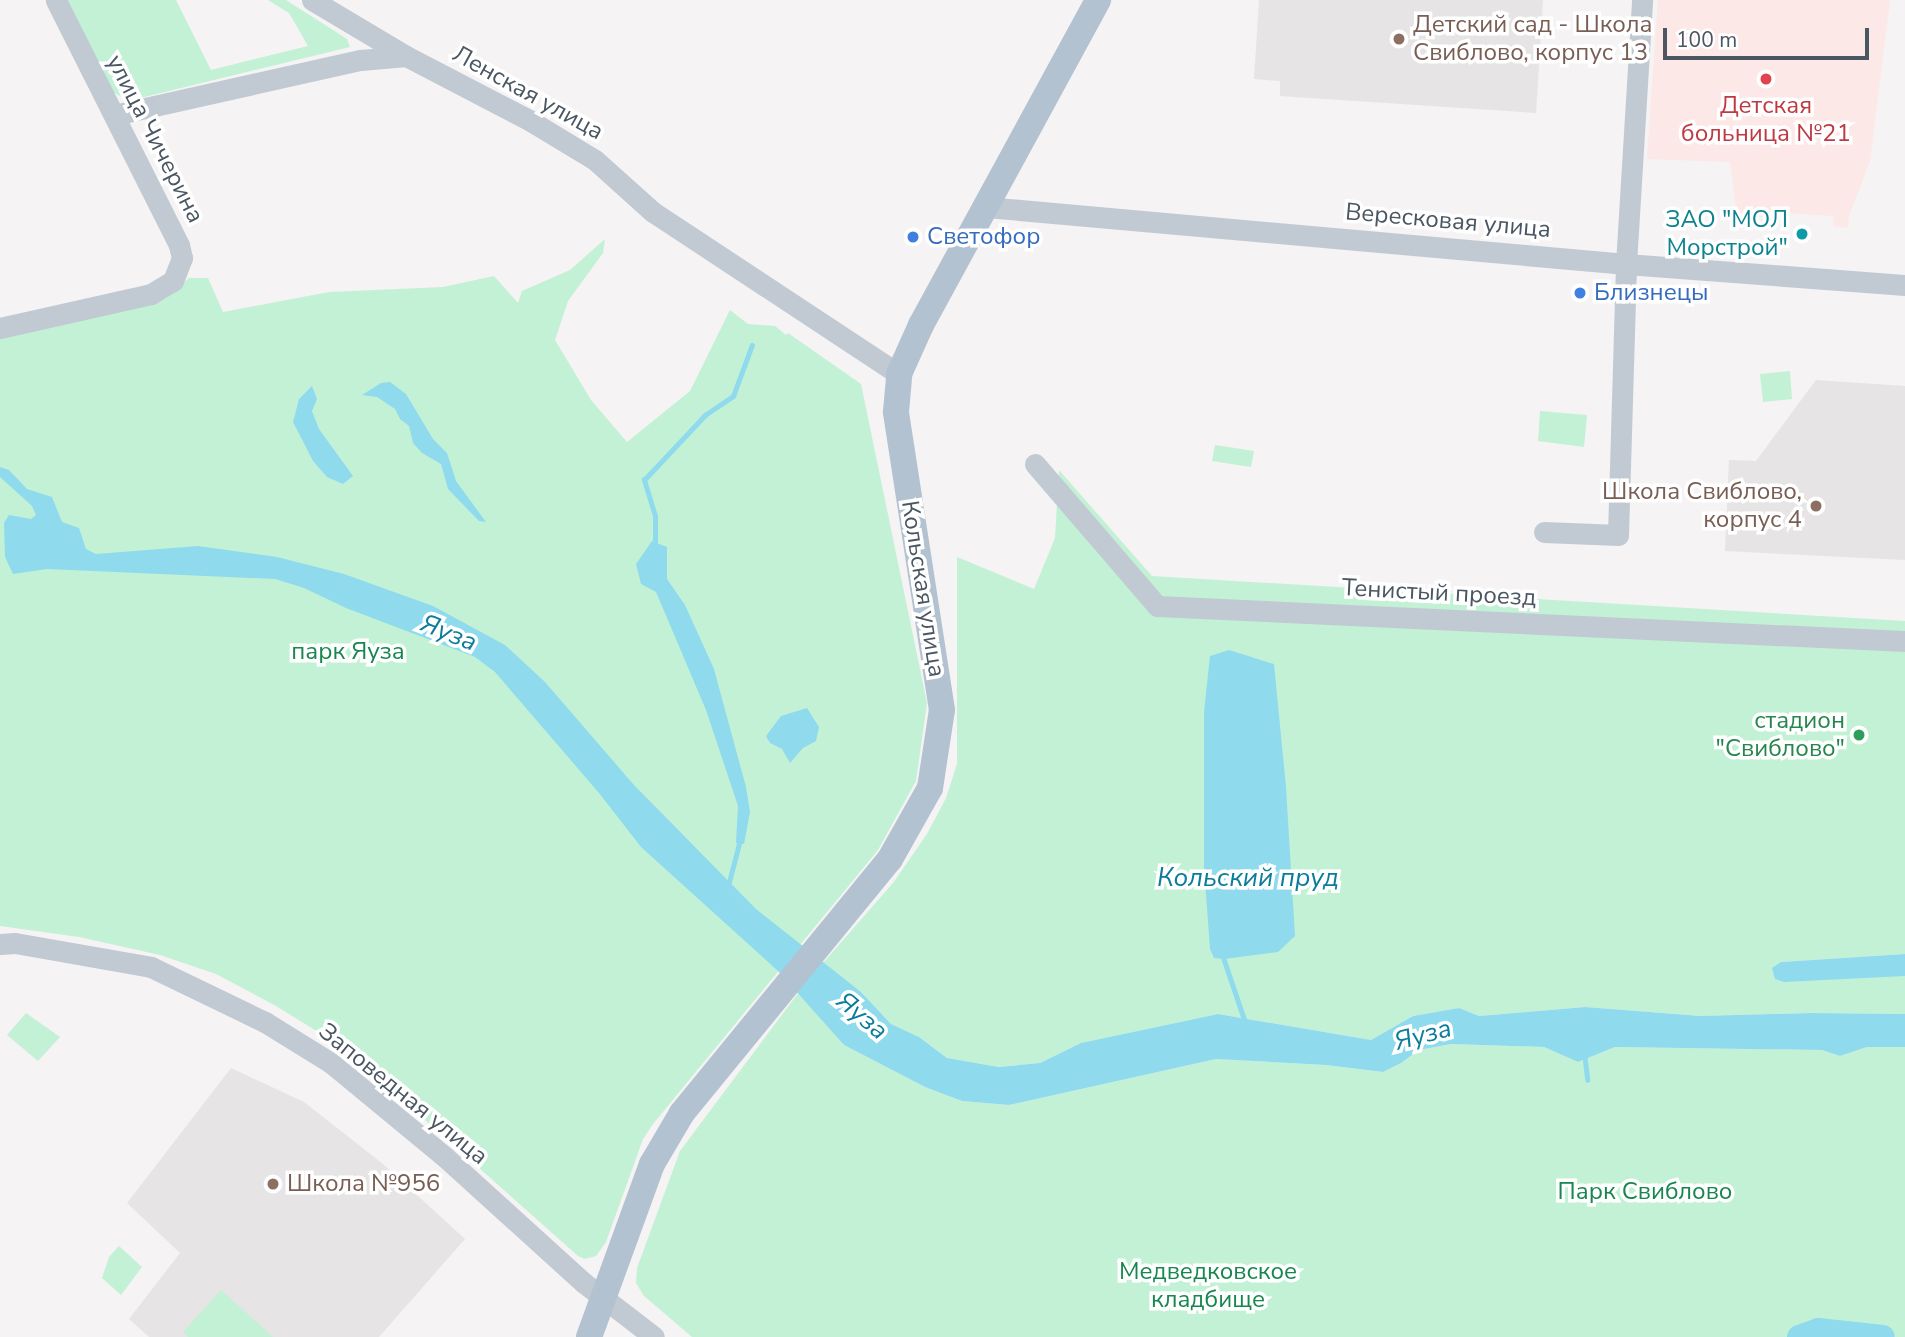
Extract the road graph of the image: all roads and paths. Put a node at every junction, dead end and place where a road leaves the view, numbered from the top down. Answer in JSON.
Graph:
{"nodes":[{"id":1,"x":56,"y":0,"type":"edge"},
{"id":2,"x":312,"y":0,"type":"edge"},
{"id":3,"x":1098,"y":0,"type":"edge"},
{"id":4,"x":1642,"y":0,"type":"edge"},
{"id":5,"x":406,"y":56,"type":"junction"},
{"id":6,"x":114,"y":116,"type":"junction"},
{"id":7,"x":986,"y":207,"type":"junction"},
{"id":8,"x":1626,"y":264,"type":"junction"},
{"id":9,"x":1905,"y":285,"type":"edge"},
{"id":10,"x":0,"y":328,"type":"edge"},
{"id":11,"x":899,"y":374,"type":"junction"},
{"id":12,"x":1035,"y":464,"type":"dead end"},
{"id":13,"x":1544,"y":532,"type":"dead end"},
{"id":14,"x":1905,"y":641,"type":"edge"},
{"id":15,"x":0,"y":944,"type":"edge"},
{"id":16,"x":603,"y":1296,"type":"junction"},
{"id":17,"x":589,"y":1337,"type":"edge"},
{"id":18,"x":654,"y":1337,"type":"edge"}],
"edges":[{"from":1,"to":6,"type":"street","name":"улица Чичерина"},
{"from":2,"to":5,"type":"street","name":"Ленская улица"},
{"from":3,"to":7,"type":"main road","name":"Кольская улица"},
{"from":4,"to":8,"type":"street"},
{"from":5,"to":6,"type":"street"},
{"from":5,"to":11,"type":"street","name":"Ленская улица"},
{"from":6,"to":10,"type":"street","name":"улица Чичерина"},
{"from":7,"to":8,"type":"street","name":"Вересковая улица"},
{"from":7,"to":11,"type":"main road","name":"Кольская улица"},
{"from":8,"to":9,"type":"street","name":"Вересковая улица"},
{"from":8,"to":13,"type":"street"},
{"from":11,"to":16,"type":"main road","name":"Кольская улица"},
{"from":12,"to":14,"type":"street","name":"Тенистый проезд"},
{"from":15,"to":16,"type":"street","name":"Заповедная улица"},
{"from":16,"to":17,"type":"main road","name":"Кольская улица"},
{"from":16,"to":18,"type":"street","name":"Заповедная улица"}]}
